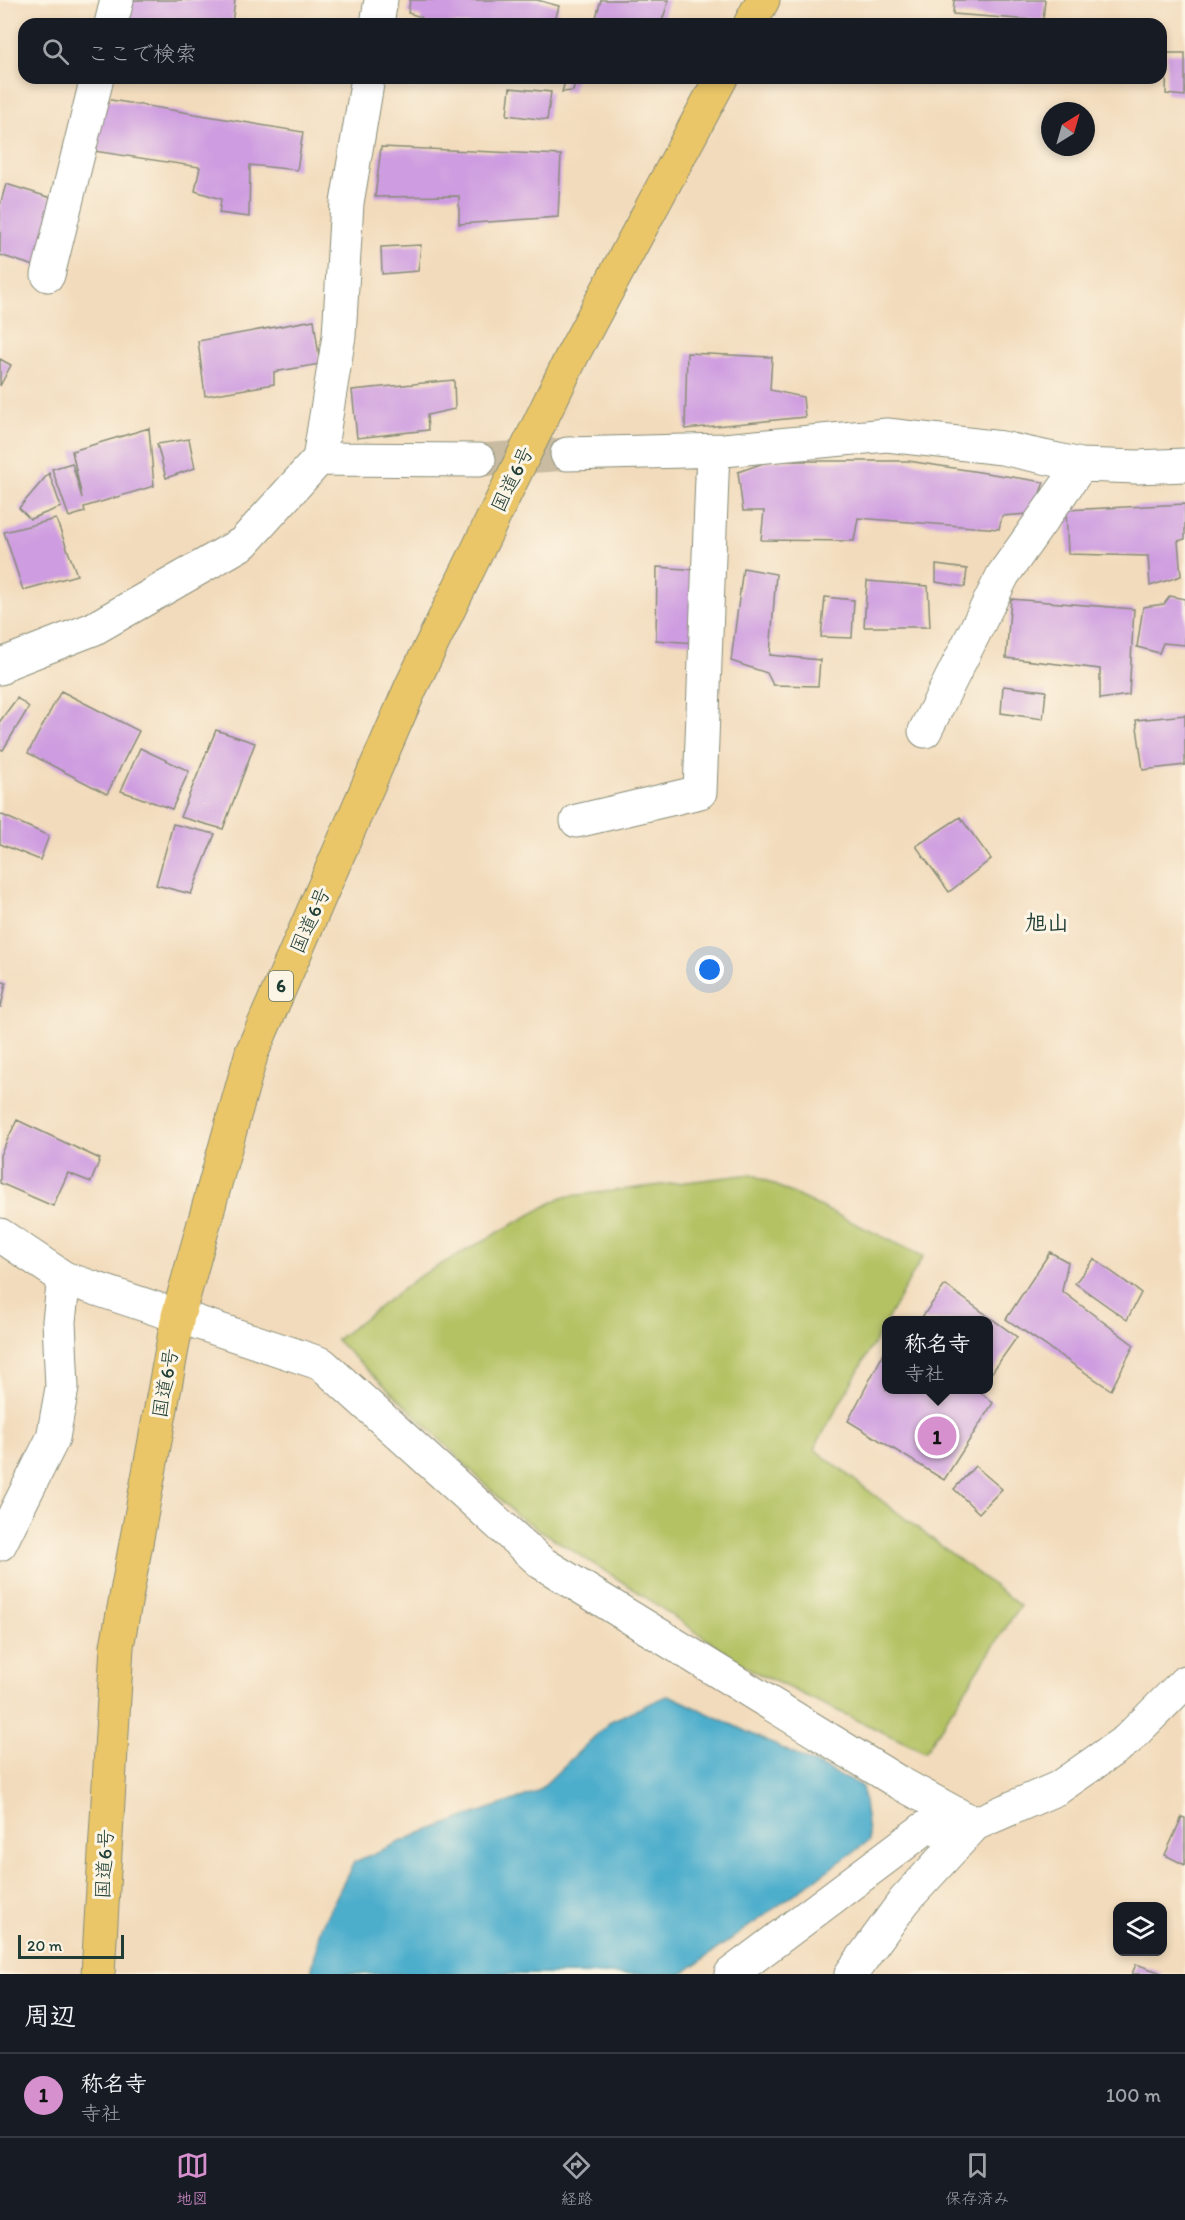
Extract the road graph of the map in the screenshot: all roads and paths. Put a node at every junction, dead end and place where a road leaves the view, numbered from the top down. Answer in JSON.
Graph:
{"nodes":[{"id":1,"x":117,"y":0,"type":"edge"},
{"id":2,"x":381,"y":0,"type":"edge"},
{"id":3,"x":763,"y":0,"type":"edge"},
{"id":4,"x":112,"y":18,"type":"edge"},
{"id":5,"x":378,"y":18,"type":"edge"},
{"id":6,"x":753,"y":18,"type":"edge"},
{"id":7,"x":96,"y":84,"type":"edge"},
{"id":8,"x":367,"y":84,"type":"edge"},
{"id":9,"x":718,"y":84,"type":"edge"},
{"id":10,"x":48,"y":275,"type":"dead end"},
{"id":11,"x":713,"y":450,"type":"junction"},
{"id":12,"x":567,"y":454,"type":"tunnel mouth"},
{"id":13,"x":319,"y":459,"type":"junction"},
{"id":14,"x":479,"y":460,"type":"tunnel mouth"},
{"id":15,"x":1081,"y":465,"type":"junction"},
{"id":16,"x":1185,"y":465,"type":"edge"},
{"id":17,"x":2,"y":660,"type":"edge"},
{"id":18,"x":925,"y":731,"type":"dead end"},
{"id":19,"x":577,"y":821,"type":"dead end"},
{"id":20,"x":0,"y":1236,"type":"edge"},
{"id":21,"x":64,"y":1278,"type":"junction"},
{"id":22,"x":178,"y":1316,"type":"junction"},
{"id":23,"x":0,"y":1544,"type":"edge"},
{"id":24,"x":1185,"y":1682,"type":"edge"},
{"id":25,"x":975,"y":1824,"type":"junction"},
{"id":26,"x":98,"y":1974,"type":"edge"},
{"id":27,"x":731,"y":1974,"type":"edge"},
{"id":28,"x":851,"y":1974,"type":"edge"}],
"edges":[{"from":1,"to":4,"type":"street"},
{"from":2,"to":5,"type":"street"},
{"from":3,"to":6,"type":"highway"},
{"from":7,"to":10,"type":"street"},
{"from":8,"to":13,"type":"street"},
{"from":9,"to":22,"type":"highway","name":"国道6号","number":"6"},
{"from":11,"to":12,"type":"street"},
{"from":11,"to":15,"type":"street"},
{"from":11,"to":19,"type":"street"},
{"from":13,"to":14,"type":"street"},
{"from":13,"to":17,"type":"street"},
{"from":15,"to":16,"type":"street"},
{"from":15,"to":18,"type":"street"},
{"from":20,"to":21,"type":"street"},
{"from":21,"to":22,"type":"street"},
{"from":21,"to":23,"type":"street"},
{"from":22,"to":25,"type":"street"},
{"from":22,"to":26,"type":"highway","name":"国道6号","number":"6"},
{"from":24,"to":25,"type":"street"},
{"from":25,"to":27,"type":"street"},
{"from":25,"to":28,"type":"street"}]}
